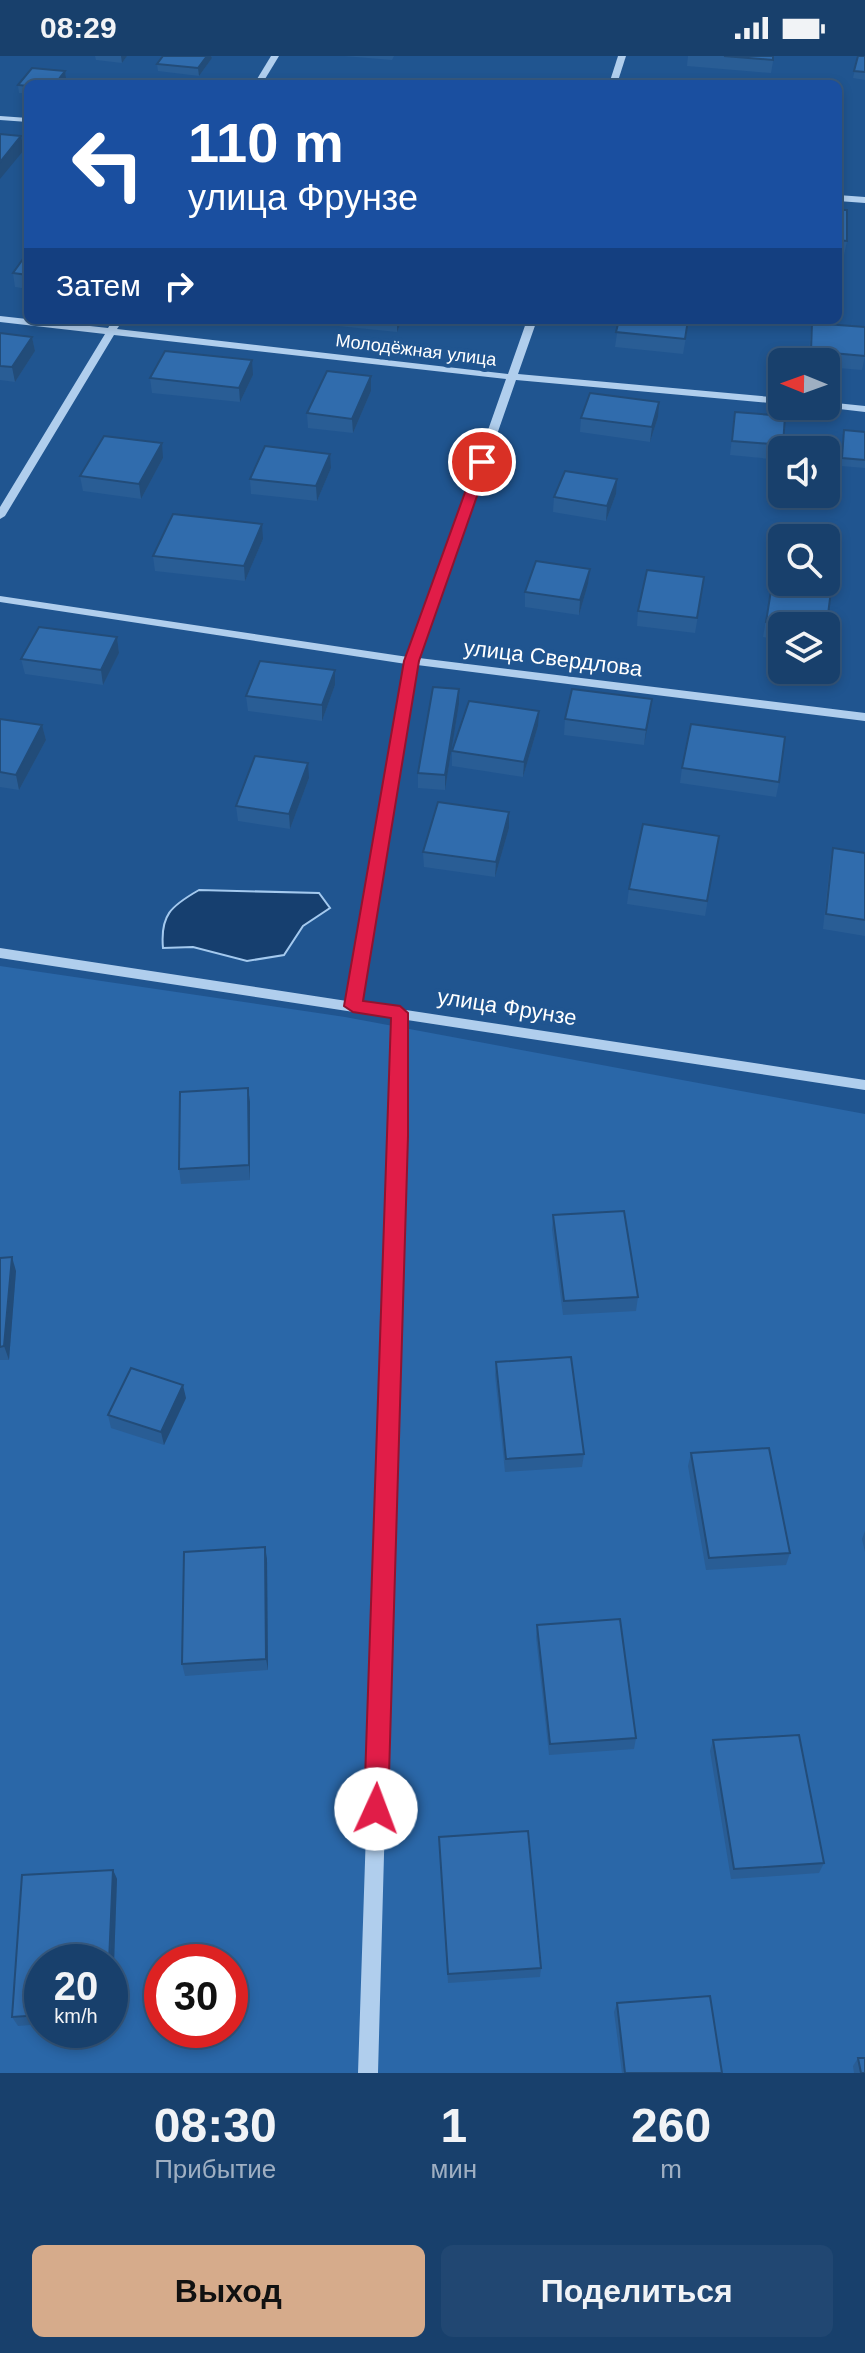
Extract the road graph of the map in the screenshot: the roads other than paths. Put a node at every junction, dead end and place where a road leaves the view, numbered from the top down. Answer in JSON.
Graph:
{"nodes":[{"id":1,"x":275,"y":56,"type":"edge"},
{"id":2,"x":622,"y":56,"type":"edge"},
{"id":3,"x":260,"y":80,"type":"edge"},
{"id":4,"x":614,"y":80,"type":"edge"},
{"id":5,"x":0,"y":118,"type":"edge"},
{"id":6,"x":24,"y":120,"type":"edge"},
{"id":7,"x":842,"y":198,"type":"edge"},
{"id":8,"x":865,"y":200,"type":"edge"},
{"id":9,"x":0,"y":319,"type":"edge"},
{"id":10,"x":24,"y":322,"type":"edge"},
{"id":11,"x":47,"y":324,"type":"edge"},
{"id":12,"x":116,"y":324,"type":"edge"},
{"id":13,"x":531,"y":324,"type":"edge"},
{"id":14,"x":112,"y":331,"type":"junction"},
{"id":15,"x":513,"y":377,"type":"junction"},
{"id":16,"x":768,"y":400,"type":"edge"},
{"id":17,"x":840,"y":406,"type":"edge"},
{"id":18,"x":865,"y":409,"type":"edge"},
{"id":19,"x":0,"y":516,"type":"edge"},
{"id":20,"x":0,"y":599,"type":"edge"},
{"id":21,"x":412,"y":661,"type":"junction"},
{"id":22,"x":865,"y":717,"type":"edge"},
{"id":23,"x":0,"y":953,"type":"edge"},
{"id":24,"x":353,"y":1006,"type":"junction"},
{"id":25,"x":400,"y":1013,"type":"junction"},
{"id":26,"x":865,"y":1085,"type":"edge"},
{"id":27,"x":368,"y":2073,"type":"edge"}],
"edges":[{"from":1,"to":3,"type":"street"},
{"from":2,"to":4,"type":"street"},
{"from":5,"to":6,"type":"street"},
{"from":7,"to":8,"type":"street"},
{"from":9,"to":10,"type":"street","name":"Молодёжная улица"},
{"from":11,"to":14,"type":"street","name":"Молодёжная улица"},
{"from":12,"to":14,"type":"street"},
{"from":13,"to":15,"type":"street"},
{"from":14,"to":15,"type":"street","name":"Молодёжная улица"},
{"from":14,"to":19,"type":"street"},
{"from":15,"to":16,"type":"street","name":"Молодёжная улица"},
{"from":15,"to":21,"type":"street"},
{"from":17,"to":18,"type":"street"},
{"from":20,"to":21,"type":"street","name":"улица Свердлова"},
{"from":21,"to":22,"type":"street","name":"улица Свердлова"},
{"from":21,"to":24,"type":"street"},
{"from":23,"to":24,"type":"street","name":"улица Фрунзе"},
{"from":24,"to":25,"type":"street","name":"улица Фрунзе"},
{"from":25,"to":26,"type":"street","name":"улица Фрунзе"},
{"from":25,"to":27,"type":"street"}]}
